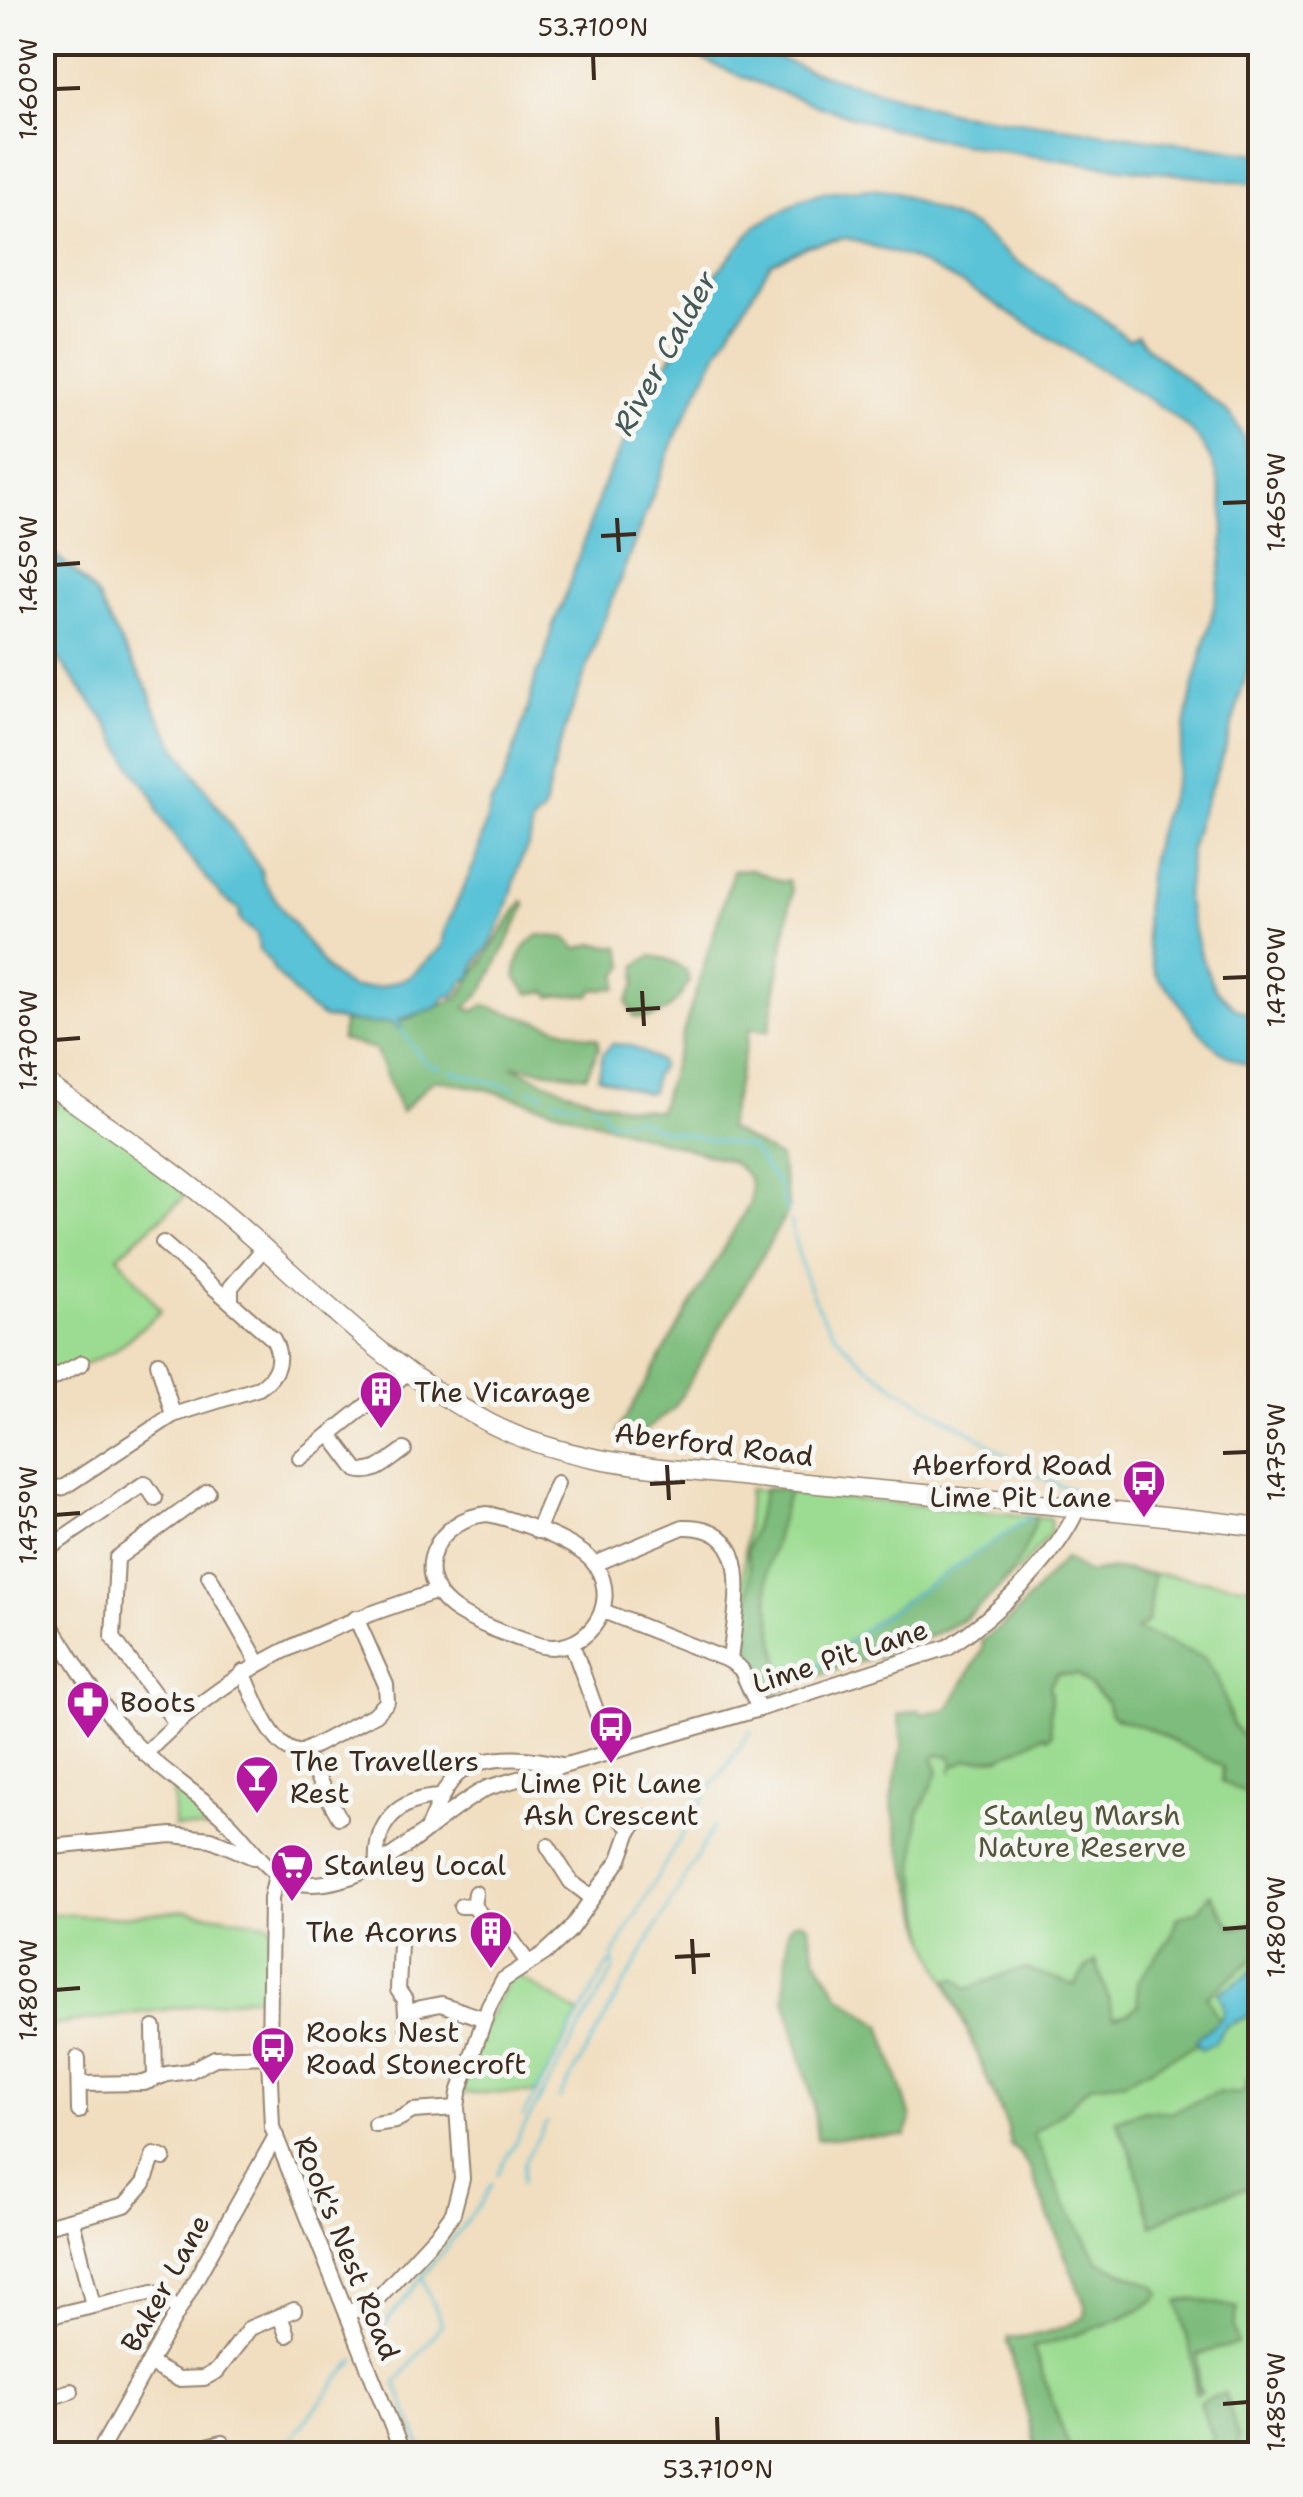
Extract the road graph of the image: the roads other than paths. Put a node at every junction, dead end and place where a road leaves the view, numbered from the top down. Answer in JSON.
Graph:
{"nodes":[{"id":1,"x":42,"y":1080,"type":"edge"},
{"id":2,"x":163,"y":1242,"type":"dead end"},
{"id":3,"x":264,"y":1248,"type":"junction"},
{"id":4,"x":231,"y":1302,"type":"junction"},
{"id":5,"x":156,"y":1361,"type":"dead end"},
{"id":6,"x":82,"y":1363,"type":"dead end"},
{"id":7,"x":407,"y":1373,"type":"junction"},
{"id":8,"x":42,"y":1384,"type":"edge"},
{"id":9,"x":172,"y":1414,"type":"junction"},
{"id":10,"x":330,"y":1434,"type":"junction"},
{"id":11,"x":404,"y":1450,"type":"dead end"},
{"id":12,"x":300,"y":1458,"type":"dead end"},
{"id":13,"x":557,"y":1482,"type":"dead end"},
{"id":14,"x":42,"y":1484,"type":"edge"},
{"id":15,"x":208,"y":1492,"type":"dead end"},
{"id":16,"x":155,"y":1498,"type":"dead end"},
{"id":17,"x":1079,"y":1506,"type":"junction"},
{"id":18,"x":1260,"y":1527,"type":"edge"},
{"id":19,"x":537,"y":1531,"type":"junction"},
{"id":20,"x":42,"y":1553,"type":"edge"},
{"id":21,"x":596,"y":1564,"type":"junction"},
{"id":22,"x":209,"y":1576,"type":"dead end"},
{"id":23,"x":438,"y":1591,"type":"junction"},
{"id":24,"x":42,"y":1612,"type":"edge"},
{"id":25,"x":604,"y":1612,"type":"junction"},
{"id":26,"x":356,"y":1618,"type":"junction"},
{"id":27,"x":572,"y":1644,"type":"junction"},
{"id":28,"x":730,"y":1661,"type":"junction"},
{"id":29,"x":258,"y":1662,"type":"junction"},
{"id":30,"x":243,"y":1672,"type":"junction"},
{"id":31,"x":759,"y":1710,"type":"junction"},
{"id":32,"x":176,"y":1722,"type":"junction"},
{"id":33,"x":303,"y":1752,"type":"junction"},
{"id":34,"x":611,"y":1752,"type":"junction"},
{"id":35,"x":146,"y":1754,"type":"junction"},
{"id":36,"x":561,"y":1766,"type":"junction"},
{"id":37,"x":441,"y":1797,"type":"junction"},
{"id":38,"x":339,"y":1817,"type":"dead end"},
{"id":39,"x":643,"y":1817,"type":"dead end"},
{"id":40,"x":230,"y":1825,"type":"junction"},
{"id":41,"x":428,"y":1828,"type":"junction"},
{"id":42,"x":211,"y":1839,"type":"junction"},
{"id":43,"x":548,"y":1846,"type":"dead end"},
{"id":44,"x":42,"y":1848,"type":"edge"},
{"id":45,"x":258,"y":1859,"type":"junction"},
{"id":46,"x":378,"y":1865,"type":"junction"},
{"id":47,"x":276,"y":1875,"type":"junction"},
{"id":48,"x":591,"y":1897,"type":"junction"},
{"id":49,"x":470,"y":1902,"type":"dead end"},
{"id":50,"x":400,"y":1943,"type":"dead end"},
{"id":51,"x":528,"y":1962,"type":"junction"},
{"id":52,"x":485,"y":2018,"type":"junction"},
{"id":53,"x":154,"y":2028,"type":"dead end"},
{"id":54,"x":269,"y":2056,"type":"junction"},
{"id":55,"x":78,"y":2058,"type":"dead end"},
{"id":56,"x":155,"y":2078,"type":"junction"},
{"id":57,"x":79,"y":2084,"type":"junction"},
{"id":58,"x":457,"y":2108,"type":"junction"},
{"id":59,"x":80,"y":2110,"type":"dead end"},
{"id":60,"x":376,"y":2124,"type":"dead end"},
{"id":61,"x":276,"y":2136,"type":"junction"},
{"id":62,"x":164,"y":2158,"type":"dead end"},
{"id":63,"x":72,"y":2221,"type":"junction"},
{"id":64,"x":42,"y":2226,"type":"edge"},
{"id":65,"x":93,"y":2305,"type":"junction"},
{"id":66,"x":178,"y":2308,"type":"junction"},
{"id":67,"x":347,"y":2314,"type":"junction"},
{"id":68,"x":42,"y":2318,"type":"edge"},
{"id":69,"x":287,"y":2336,"type":"dead end"},
{"id":70,"x":150,"y":2364,"type":"junction"},
{"id":71,"x":212,"y":2449,"type":"edge"},
{"id":72,"x":98,"y":2454,"type":"edge"},
{"id":73,"x":180,"y":2454,"type":"edge"},
{"id":74,"x":403,"y":2454,"type":"edge"}],
"edges":[{"from":1,"to":3,"type":"main road","name":"Aberford Road"},
{"from":2,"to":4,"type":"street"},
{"from":3,"to":4,"type":"street"},
{"from":3,"to":7,"type":"main road","name":"Aberford Road"},
{"from":4,"to":9,"type":"street"},
{"from":5,"to":9,"type":"street"},
{"from":6,"to":8,"type":"street"},
{"from":7,"to":10,"type":"street"},
{"from":7,"to":17,"type":"main road","name":"Aberford Road"},
{"from":9,"to":14,"type":"street"},
{"from":10,"to":11,"type":"street"},
{"from":10,"to":12,"type":"street"},
{"from":13,"to":19,"type":"street"},
{"from":15,"to":32,"type":"street"},
{"from":16,"to":20,"type":"street"},
{"from":17,"to":18,"type":"main road","name":"Aberford Road"},
{"from":17,"to":31,"type":"street","name":"Lime Pit Lane"},
{"from":19,"to":21,"type":"street"},
{"from":19,"to":23,"type":"street"},
{"from":21,"to":25,"type":"street"},
{"from":21,"to":28,"type":"street"},
{"from":22,"to":29,"type":"street"},
{"from":23,"to":26,"type":"street"},
{"from":23,"to":27,"type":"street"},
{"from":24,"to":35,"type":"street"},
{"from":25,"to":27,"type":"street"},
{"from":25,"to":28,"type":"street"},
{"from":26,"to":29,"type":"street"},
{"from":26,"to":33,"type":"street"},
{"from":27,"to":34,"type":"street"},
{"from":28,"to":31,"type":"street"},
{"from":29,"to":30,"type":"street"},
{"from":30,"to":32,"type":"street"},
{"from":30,"to":33,"type":"street"},
{"from":31,"to":34,"type":"street","name":"Lime Pit Lane"},
{"from":32,"to":35,"type":"street"},
{"from":33,"to":38,"type":"street"},
{"from":34,"to":36,"type":"street","name":"Lime Pit Lane"},
{"from":35,"to":40,"type":"street"},
{"from":36,"to":37,"type":"street","name":"Lime Pit Lane"},
{"from":36,"to":41,"type":"street","name":"Lime Pit Lane"},
{"from":37,"to":41,"type":"street","name":"Lime Pit Lane"},
{"from":37,"to":46,"type":"street","name":"Lime Pit Lane"},
{"from":39,"to":48,"type":"street"},
{"from":40,"to":42,"type":"street"},
{"from":40,"to":45,"type":"street"},
{"from":41,"to":46,"type":"street","name":"Lime Pit Lane"},
{"from":42,"to":44,"type":"street"},
{"from":42,"to":45,"type":"street"},
{"from":43,"to":48,"type":"street"},
{"from":45,"to":47,"type":"street"},
{"from":46,"to":47,"type":"street","name":"Lime Pit Lane"},
{"from":47,"to":54,"type":"street","name":"Rook's Nest Road"},
{"from":48,"to":51,"type":"street"},
{"from":49,"to":51,"type":"street"},
{"from":50,"to":52,"type":"street"},
{"from":51,"to":52,"type":"street"},
{"from":52,"to":58,"type":"street"},
{"from":53,"to":56,"type":"street"},
{"from":54,"to":56,"type":"street"},
{"from":54,"to":61,"type":"street","name":"Rook's Nest Road"},
{"from":55,"to":57,"type":"street"},
{"from":56,"to":57,"type":"street"},
{"from":57,"to":59,"type":"street"},
{"from":58,"to":60,"type":"street"},
{"from":58,"to":67,"type":"street"},
{"from":61,"to":66,"type":"street","name":"Baker Lane"},
{"from":61,"to":67,"type":"street","name":"Rook's Nest Road"},
{"from":62,"to":63,"type":"street"},
{"from":63,"to":64,"type":"street"},
{"from":63,"to":65,"type":"street"},
{"from":65,"to":66,"type":"street"},
{"from":65,"to":68,"type":"street"},
{"from":66,"to":70,"type":"street","name":"Baker Lane"},
{"from":67,"to":74,"type":"street","name":"Rook's Nest Road"},
{"from":69,"to":70,"type":"street"},
{"from":70,"to":72,"type":"street","name":"Baker Lane"},
{"from":71,"to":73,"type":"street"}]}
